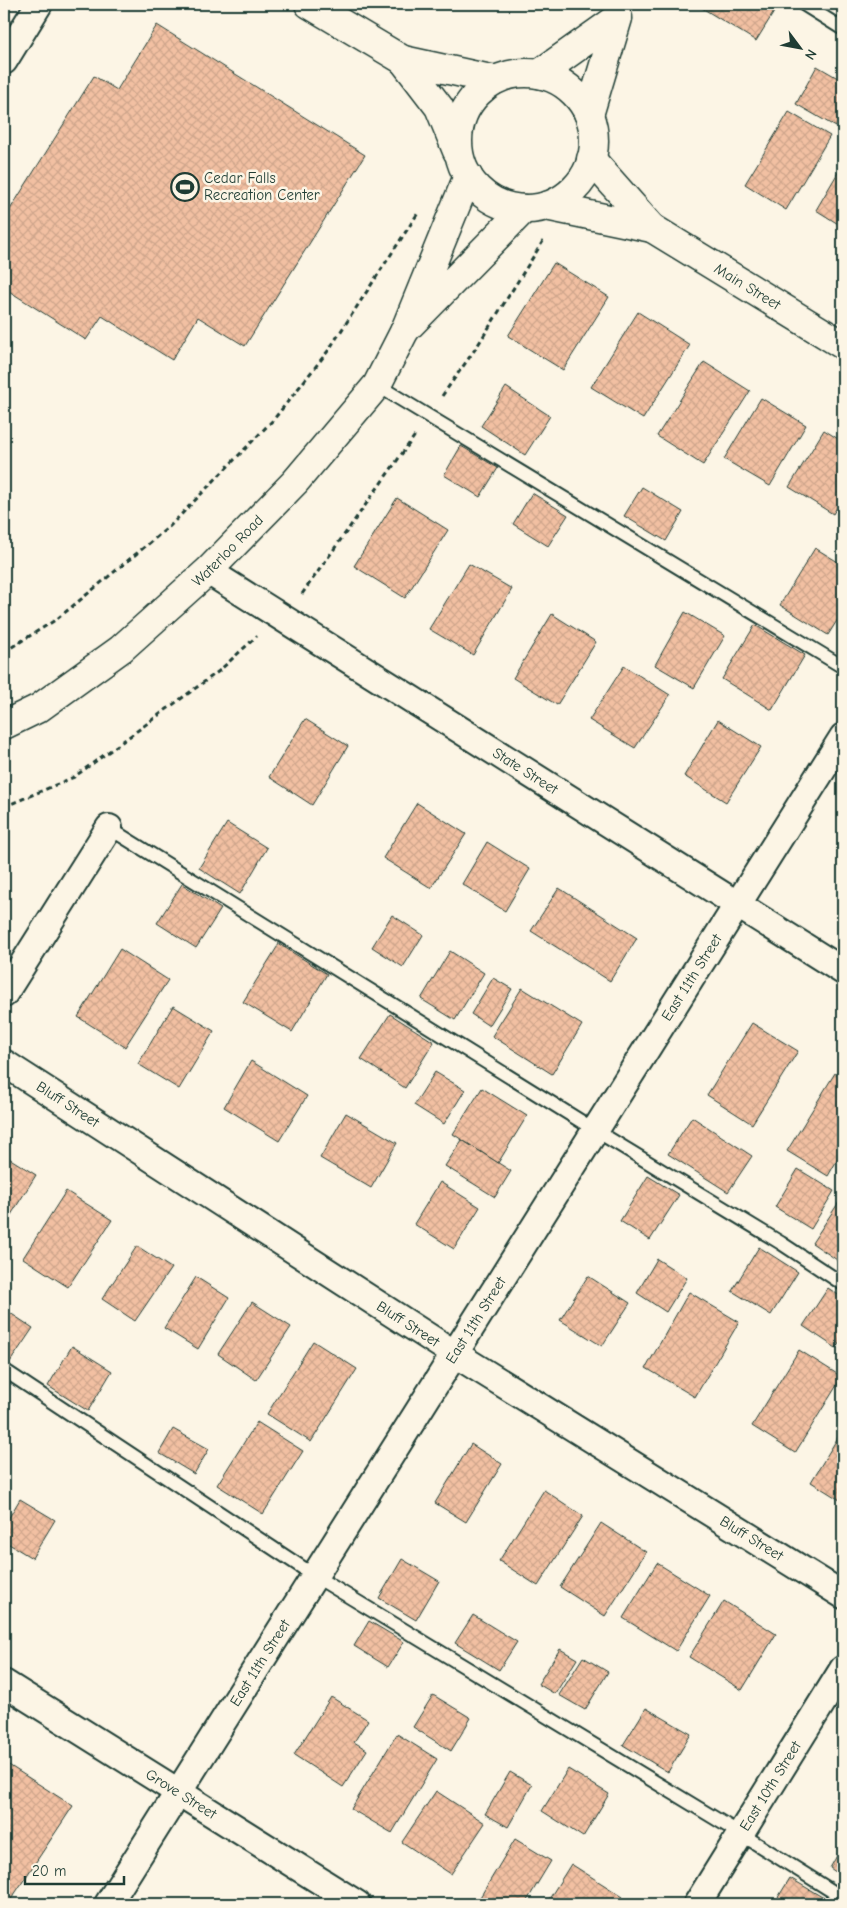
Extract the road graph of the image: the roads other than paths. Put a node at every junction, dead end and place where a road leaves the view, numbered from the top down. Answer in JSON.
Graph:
{"nodes":[{"id":1,"x":39,"y":4,"type":"edge"},
{"id":2,"x":309,"y":4,"type":"edge"},
{"id":3,"x":803,"y":4,"type":"edge"},
{"id":4,"x":623,"y":11,"type":"edge"},
{"id":5,"x":843,"y":29,"type":"edge"},
{"id":6,"x":403,"y":60,"type":"junction"},
{"id":7,"x":4,"y":61,"type":"edge"},
{"id":8,"x":539,"y":74,"type":"junction"},
{"id":9,"x":495,"y":80,"type":"junction"},
{"id":10,"x":589,"y":115,"type":"junction"},
{"id":11,"x":592,"y":159,"type":"junction"},
{"id":12,"x":463,"y":166,"type":"junction"},
{"id":13,"x":535,"y":207,"type":"junction"},
{"id":14,"x":652,"y":228,"type":"junction"},
{"id":15,"x":405,"y":330,"type":"junction"},
{"id":16,"x":843,"y":345,"type":"edge"},
{"id":17,"x":377,"y":385,"type":"junction"},
{"id":18,"x":208,"y":571,"type":"junction"},
{"id":19,"x":843,"y":667,"type":"edge"},
{"id":20,"x":4,"y":725,"type":"edge"},
{"id":21,"x":843,"y":737,"type":"edge"},
{"id":22,"x":109,"y":828,"type":"joint"},
{"id":23,"x":738,"y":904,"type":"junction"},
{"id":24,"x":843,"y":971,"type":"edge"},
{"id":25,"x":4,"y":994,"type":"edge"},
{"id":26,"x":4,"y":1064,"type":"edge"},
{"id":27,"x":595,"y":1130,"type":"junction"},
{"id":28,"x":843,"y":1284,"type":"edge"},
{"id":29,"x":455,"y":1354,"type":"junction"},
{"id":30,"x":4,"y":1370,"type":"edge"},
{"id":31,"x":315,"y":1576,"type":"junction"},
{"id":32,"x":843,"y":1594,"type":"edge"},
{"id":33,"x":843,"y":1669,"type":"edge"},
{"id":34,"x":4,"y":1683,"type":"edge"},
{"id":35,"x":178,"y":1792,"type":"junction"},
{"id":36,"x":741,"y":1834,"type":"junction"},
{"id":37,"x":843,"y":1898,"type":"edge"},
{"id":38,"x":108,"y":1904,"type":"edge"},
{"id":39,"x":357,"y":1904,"type":"edge"},
{"id":40,"x":697,"y":1904,"type":"edge"}],
"edges":[{"from":1,"to":7,"type":"street"},
{"from":2,"to":6,"type":"main road"},
{"from":3,"to":5,"type":"lane"},
{"from":4,"to":8,"type":"main road"},
{"from":4,"to":10,"type":"main road"},
{"from":6,"to":9,"type":"main road"},
{"from":6,"to":12,"type":"main road"},
{"from":8,"to":9,"type":"main road"},
{"from":8,"to":10,"type":"main road"},
{"from":9,"to":12,"type":"main road"},
{"from":10,"to":11,"type":"main road"},
{"from":11,"to":13,"type":"main road"},
{"from":11,"to":14,"type":"main road","name":"Main Street"},
{"from":12,"to":13,"type":"main road"},
{"from":12,"to":15,"type":"main road","name":"Waterloo Road"},
{"from":13,"to":14,"type":"main road","name":"Main Street"},
{"from":13,"to":15,"type":"main road","name":"Waterloo Road"},
{"from":14,"to":16,"type":"main road","name":"Main Street"},
{"from":15,"to":17,"type":"main road","name":"Waterloo Road"},
{"from":17,"to":18,"type":"main road","name":"Waterloo Road"},
{"from":17,"to":19,"type":"lane"},
{"from":18,"to":20,"type":"main road","name":"Waterloo Road"},
{"from":18,"to":23,"type":"street","name":"State Street"},
{"from":21,"to":23,"type":"street","name":"East 11th Street"},
{"from":22,"to":25,"type":"street"},
{"from":22,"to":27,"type":"lane"},
{"from":23,"to":24,"type":"street","name":"State Street"},
{"from":23,"to":27,"type":"street","name":"East 11th Street"},
{"from":26,"to":29,"type":"street","name":"Bluff Street"},
{"from":27,"to":28,"type":"lane"},
{"from":27,"to":29,"type":"street","name":"East 11th Street"},
{"from":29,"to":31,"type":"street","name":"East 11th Street"},
{"from":29,"to":32,"type":"street","name":"Bluff Street"},
{"from":30,"to":31,"type":"lane"},
{"from":31,"to":35,"type":"street","name":"East 11th Street"},
{"from":31,"to":36,"type":"lane"},
{"from":33,"to":36,"type":"street","name":"East 10th Street"},
{"from":34,"to":35,"type":"street","name":"Grove Street"},
{"from":35,"to":38,"type":"street","name":"East 11th Street"},
{"from":35,"to":39,"type":"street","name":"Grove Street"},
{"from":36,"to":37,"type":"lane"},
{"from":36,"to":40,"type":"street","name":"East 10th Street"}]}
